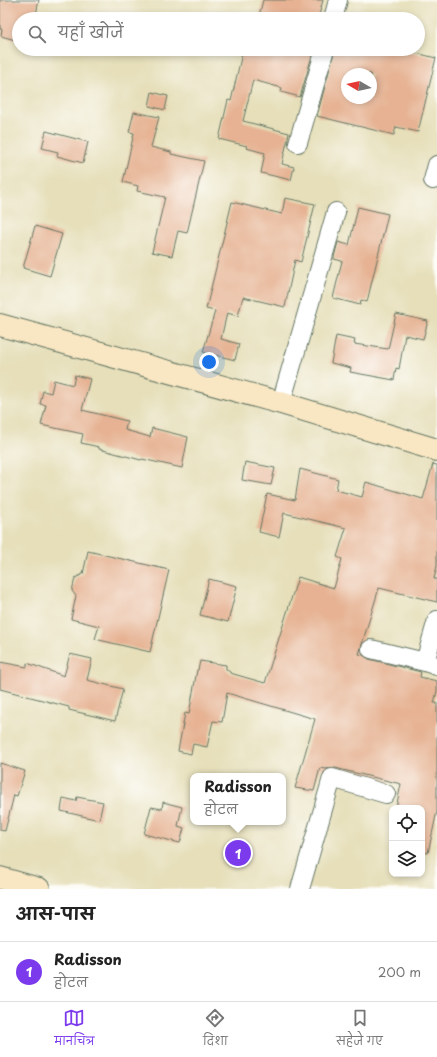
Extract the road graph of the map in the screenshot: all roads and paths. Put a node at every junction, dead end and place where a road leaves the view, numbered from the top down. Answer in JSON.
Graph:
{"nodes":[{"id":1,"x":338,"y":0,"type":"edge"},
{"id":2,"x":335,"y":12,"type":"edge"},
{"id":3,"x":323,"y":56,"type":"edge"},
{"id":4,"x":298,"y":143,"type":"dead end"},
{"id":5,"x":336,"y":212,"type":"dead end"},
{"id":6,"x":0,"y":325,"type":"edge"},
{"id":7,"x":281,"y":403,"type":"junction"},
{"id":8,"x":437,"y":450,"type":"edge"},
{"id":9,"x":437,"y":620,"type":"edge"},
{"id":10,"x":371,"y":649,"type":"dead end"},
{"id":11,"x":431,"y":664,"type":"edge"},
{"id":12,"x":386,"y":794,"type":"dead end"},
{"id":13,"x":0,"y":878,"type":"edge"},
{"id":14,"x":39,"y":889,"type":"edge"},
{"id":15,"x":300,"y":889,"type":"edge"}],
"edges":[{"from":1,"to":2,"type":"street"},
{"from":3,"to":4,"type":"street"},
{"from":5,"to":7,"type":"street"},
{"from":6,"to":7,"type":"street"},
{"from":7,"to":8,"type":"street"},
{"from":9,"to":11,"type":"street"},
{"from":10,"to":11,"type":"street"},
{"from":12,"to":15,"type":"street"},
{"from":13,"to":14,"type":"street"}]}
